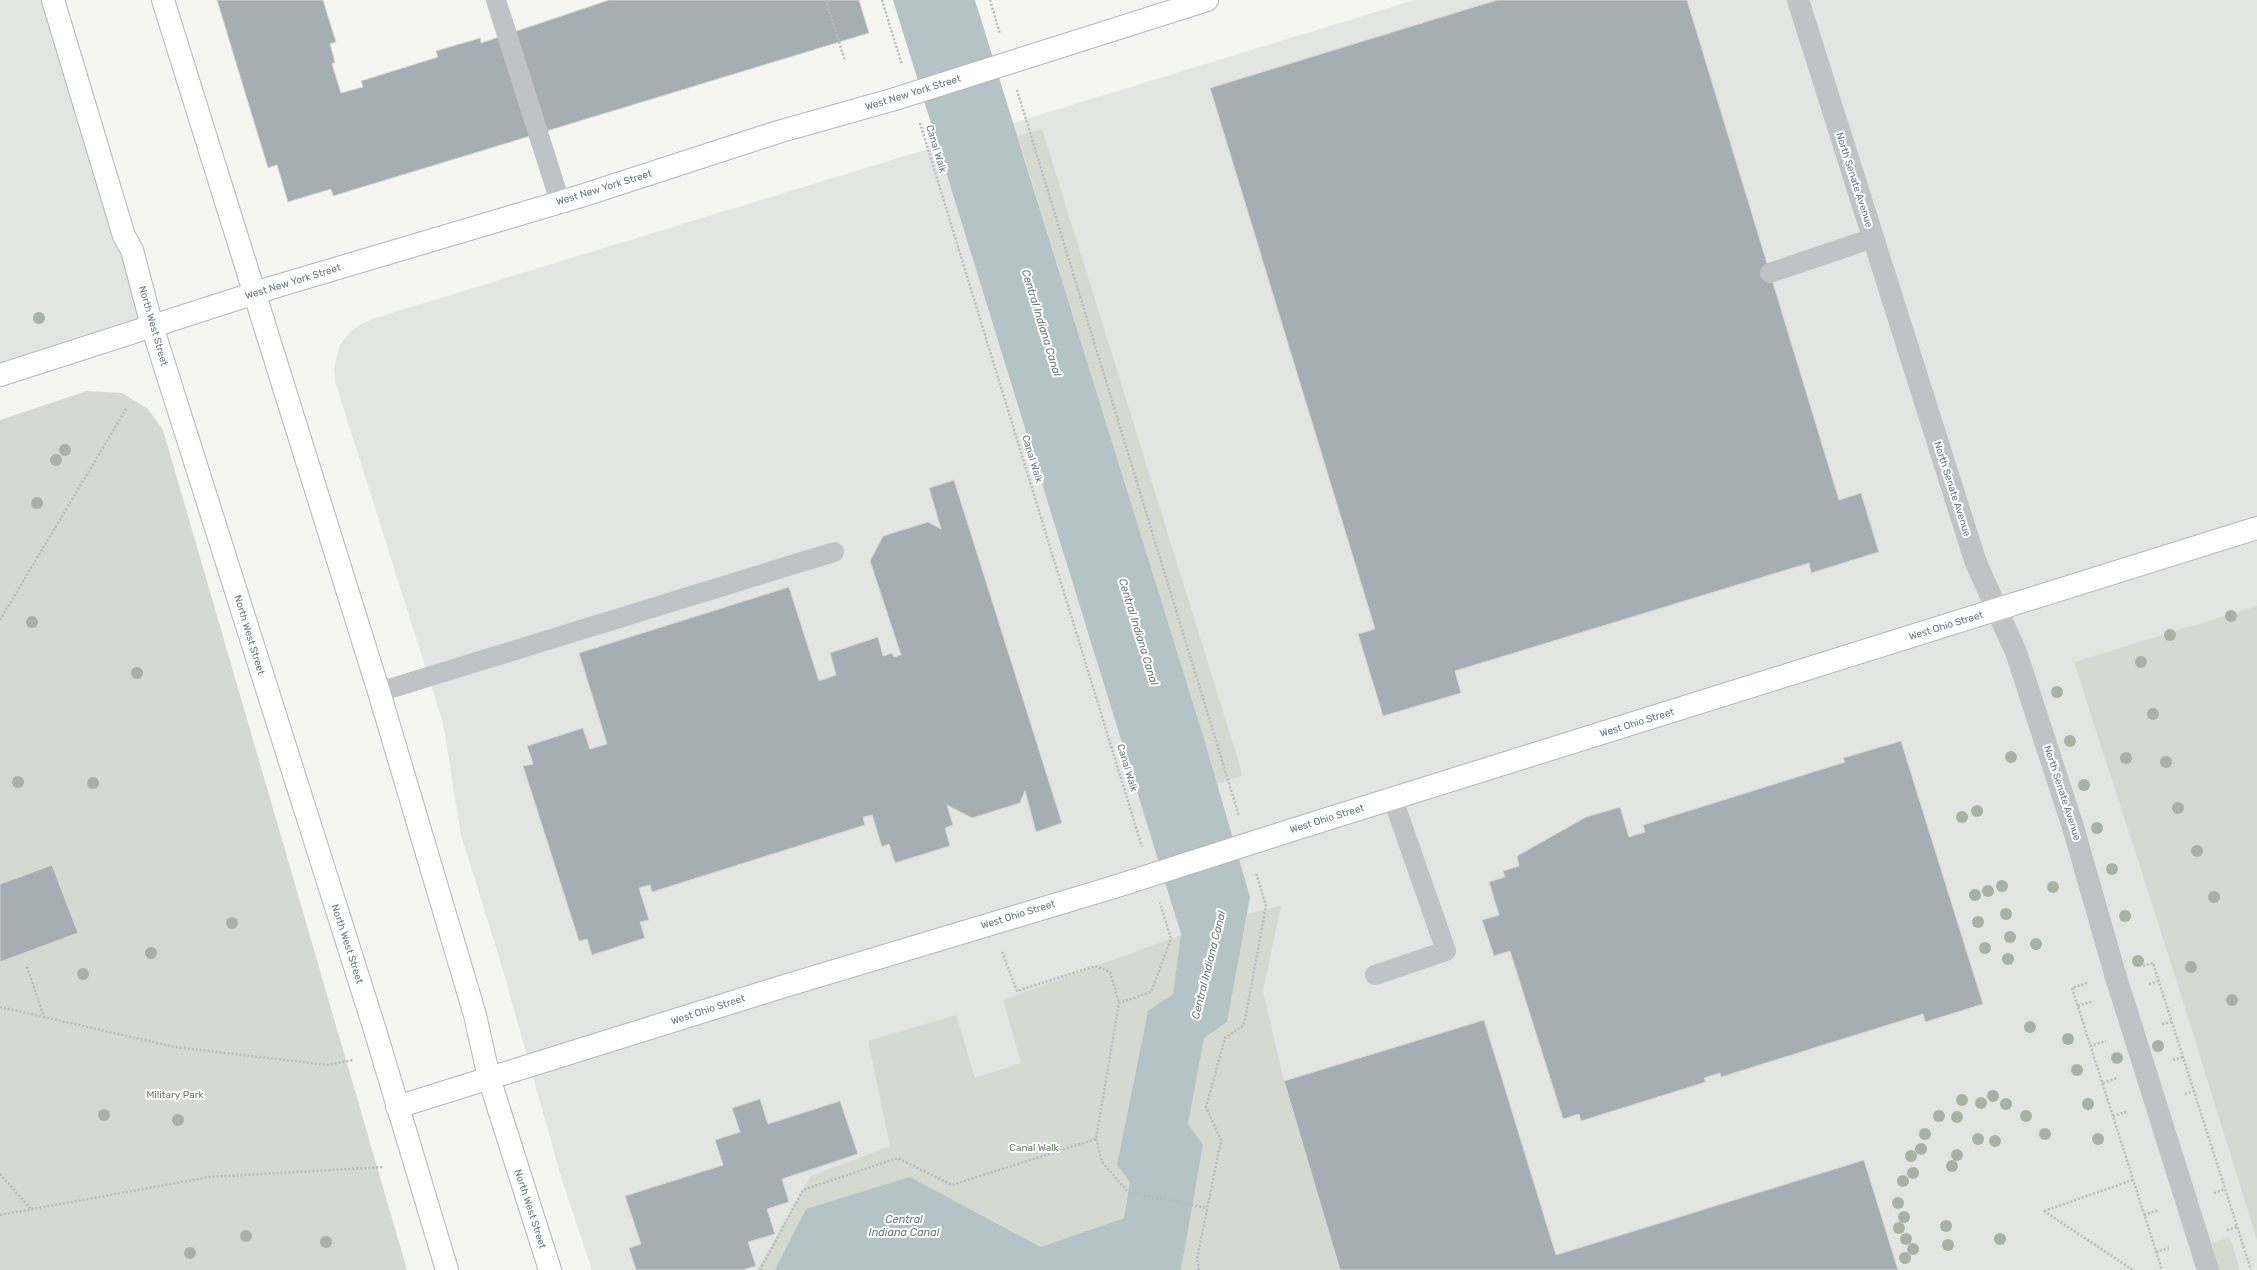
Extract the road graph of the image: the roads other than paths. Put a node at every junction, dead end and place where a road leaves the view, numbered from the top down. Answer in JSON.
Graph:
{"nodes":[{"id":1,"x":52,"y":0,"type":"edge"},
{"id":2,"x":163,"y":0,"type":"edge"},
{"id":3,"x":496,"y":0,"type":"edge"},
{"id":4,"x":1207,"y":0,"type":"edge"},
{"id":5,"x":1798,"y":0,"type":"edge"},
{"id":6,"x":560,"y":202,"type":"junction"},
{"id":7,"x":1873,"y":238,"type":"junction"},
{"id":8,"x":1770,"y":273,"type":"dead end"},
{"id":9,"x":255,"y":293,"type":"junction"},
{"id":10,"x":152,"y":326,"type":"junction"},
{"id":11,"x":0,"y":375,"type":"edge"},
{"id":12,"x":2257,"y":528,"type":"edge"},
{"id":13,"x":834,"y":552,"type":"dead end"},
{"id":14,"x":1998,"y":610,"type":"junction"},
{"id":15,"x":379,"y":692,"type":"junction"},
{"id":16,"x":1393,"y":799,"type":"junction"},
{"id":17,"x":1375,"y":975,"type":"dead end"},
{"id":18,"x":489,"y":1078,"type":"junction"},
{"id":19,"x":397,"y":1107,"type":"junction"},
{"id":20,"x":447,"y":1270,"type":"edge"},
{"id":21,"x":550,"y":1270,"type":"edge"},
{"id":22,"x":2208,"y":1270,"type":"edge"}],
"edges":[{"from":1,"to":10,"type":"main road","name":"North West Street"},
{"from":2,"to":9,"type":"main road","name":"North West Street"},
{"from":3,"to":6,"type":"lane"},
{"from":4,"to":6,"type":"main road","name":"West New York Street","bridge":true},
{"from":5,"to":7,"type":"street","name":"North Senate Avenue"},
{"from":6,"to":9,"type":"main road","name":"West New York Street"},
{"from":7,"to":8,"type":"lane"},
{"from":7,"to":14,"type":"street","name":"North Senate Avenue"},
{"from":9,"to":10,"type":"main road","name":"West New York Street"},
{"from":9,"to":15,"type":"main road","name":"North West Street"},
{"from":10,"to":11,"type":"main road","name":"West New York Street"},
{"from":10,"to":19,"type":"main road","name":"North West Street"},
{"from":12,"to":14,"type":"main road","name":"West Ohio Street"},
{"from":13,"to":15,"type":"lane"},
{"from":14,"to":16,"type":"main road","name":"West Ohio Street"},
{"from":14,"to":22,"type":"street","name":"North Senate Avenue"},
{"from":15,"to":18,"type":"main road","name":"North West Street"},
{"from":16,"to":17,"type":"lane"},
{"from":16,"to":18,"type":"main road","name":"West Ohio Street","bridge":true},
{"from":18,"to":19,"type":"main road","name":"West Ohio Street"},
{"from":18,"to":21,"type":"main road","name":"North West Street"},
{"from":19,"to":20,"type":"main road","name":"North West Street"}]}
